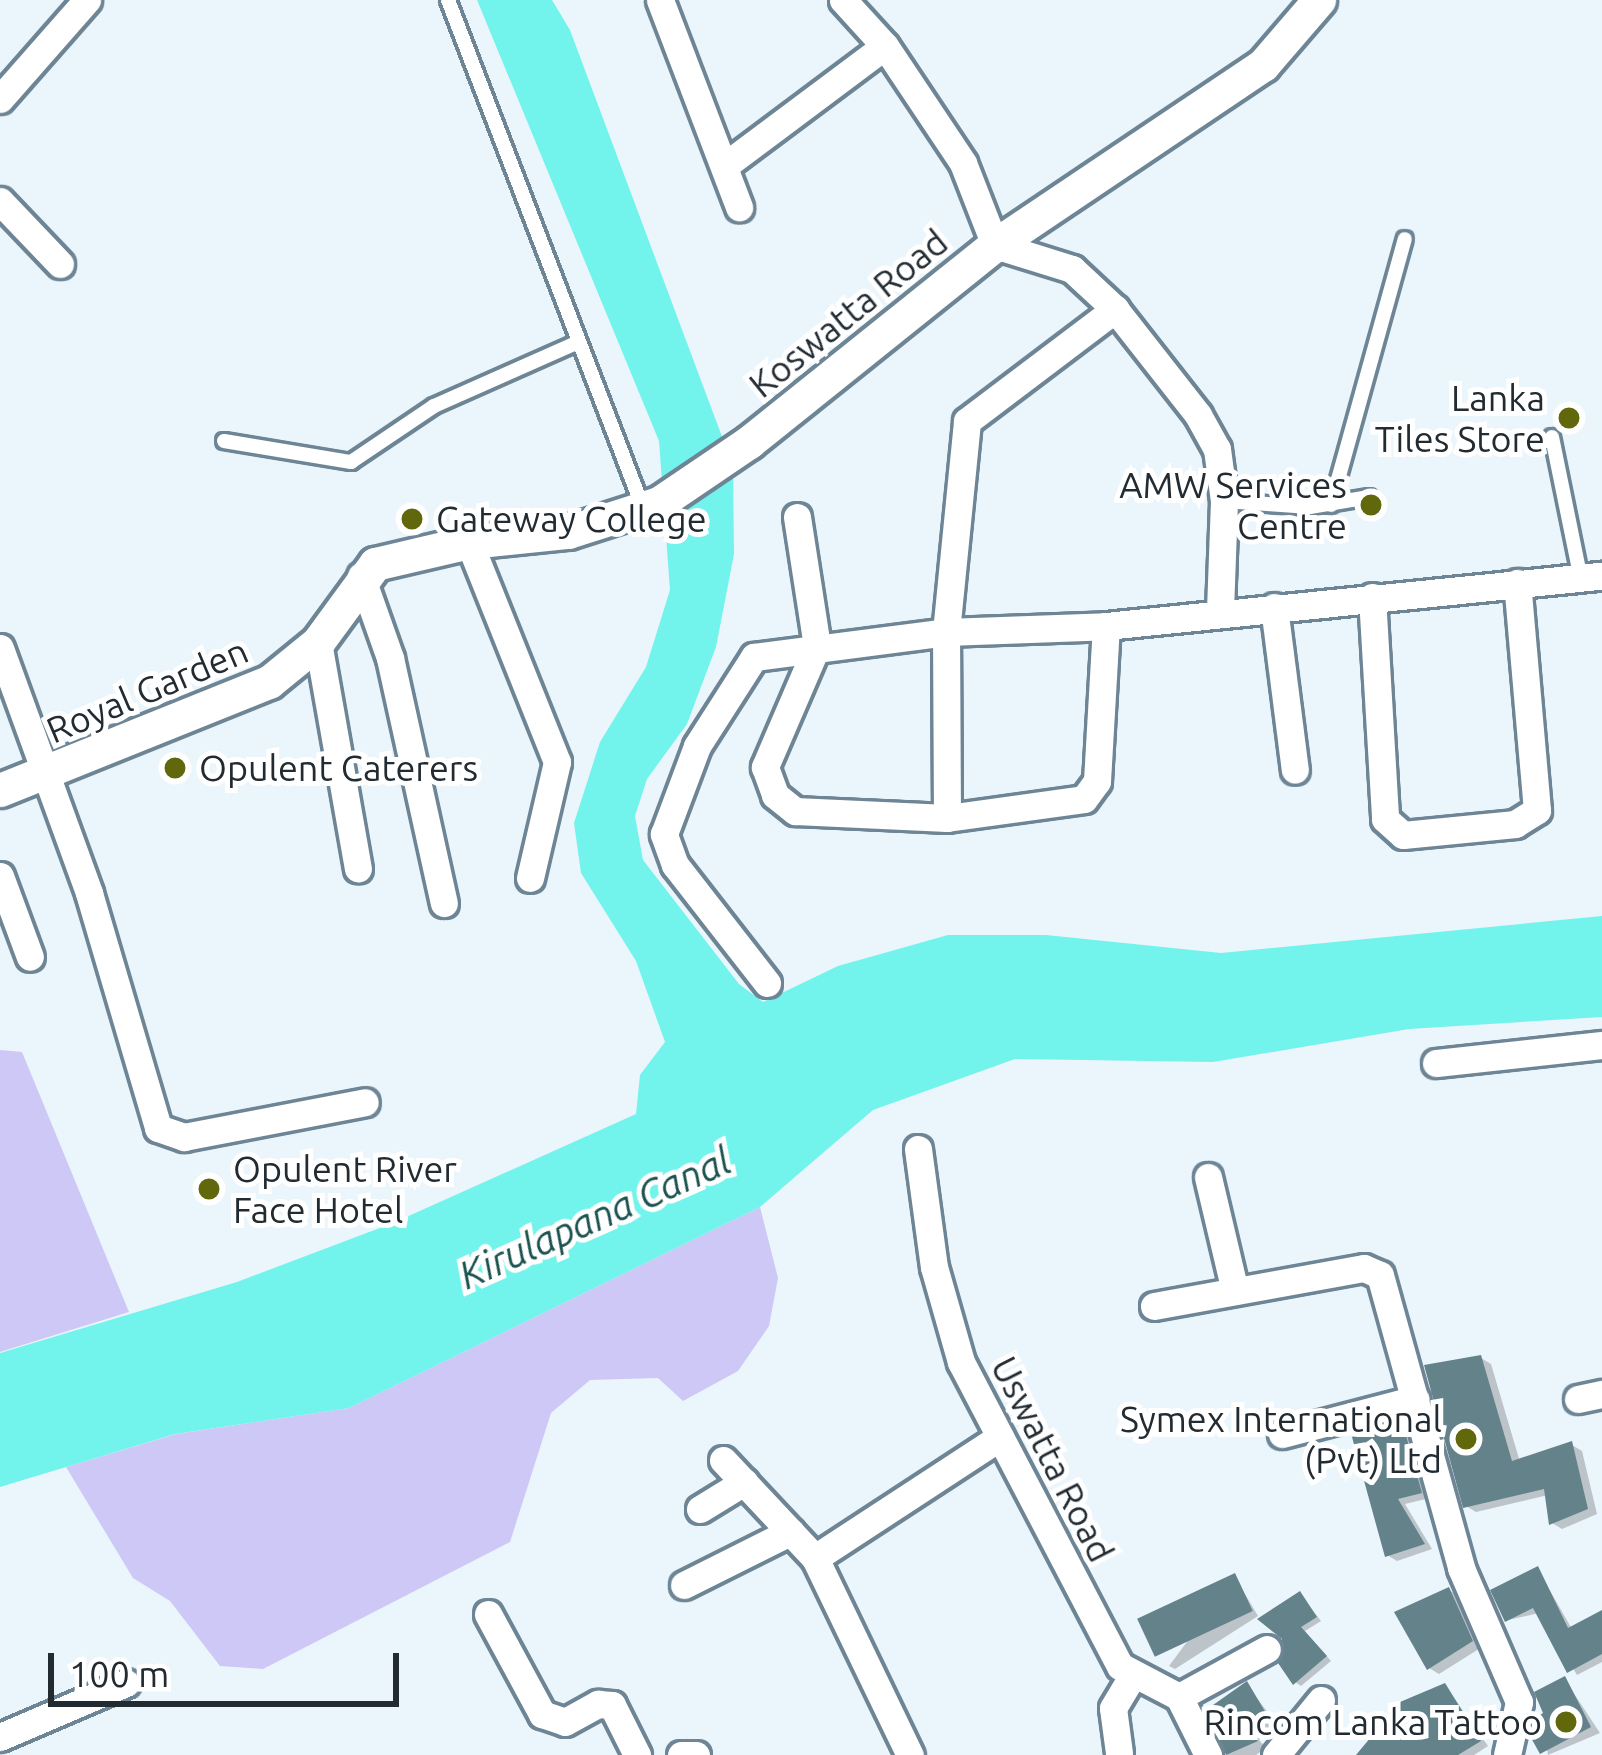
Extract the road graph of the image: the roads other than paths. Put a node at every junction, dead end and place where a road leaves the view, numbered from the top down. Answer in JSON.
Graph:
{"nodes":[{"id":1,"x":87,"y":0,"type":"edge"},
{"id":2,"x":434,"y":0,"type":"edge"},
{"id":3,"x":660,"y":0,"type":"edge"},
{"id":4,"x":843,"y":0,"type":"edge"},
{"id":5,"x":1319,"y":0,"type":"edge"},
{"id":6,"x":450,"y":3,"type":"edge"},
{"id":7,"x":885,"y":46,"type":"junction"},
{"id":8,"x":0,"y":99,"type":"edge"},
{"id":9,"x":728,"y":164,"type":"junction"},
{"id":10,"x":0,"y":201,"type":"edge"},
{"id":11,"x":739,"y":207,"type":"dead end"},
{"id":12,"x":1405,"y":239,"type":"dead end"},
{"id":13,"x":995,"y":245,"type":"junction"},
{"id":14,"x":60,"y":264,"type":"dead end"},
{"id":15,"x":1115,"y":309,"type":"junction"},
{"id":16,"x":576,"y":343,"type":"junction"},
{"id":17,"x":1552,"y":437,"type":"dead end"},
{"id":18,"x":224,"y":441,"type":"dead end"},
{"id":19,"x":1369,"y":497,"type":"dead end"},
{"id":20,"x":1224,"y":501,"type":"junction"},
{"id":21,"x":1331,"y":505,"type":"junction"},
{"id":22,"x":652,"y":507,"type":"junction"},
{"id":23,"x":797,"y":517,"type":"dead end"},
{"id":24,"x":469,"y":542,"type":"junction"},
{"id":25,"x":361,"y":576,"type":"junction"},
{"id":26,"x":1591,"y":577,"type":"edge"},
{"id":27,"x":1517,"y":583,"type":"junction"},
{"id":28,"x":1372,"y":597,"type":"junction"},
{"id":29,"x":1274,"y":607,"type":"junction"},
{"id":30,"x":1220,"y":612,"type":"junction"},
{"id":31,"x":1106,"y":626,"type":"junction"},
{"id":32,"x":946,"y":632,"type":"junction"},
{"id":33,"x":318,"y":641,"type":"junction"},
{"id":34,"x":817,"y":646,"type":"junction"},
{"id":35,"x":0,"y":648,"type":"edge"},
{"id":36,"x":1295,"y":770,"type":"dead end"},
{"id":37,"x":46,"y":775,"type":"junction"},
{"id":38,"x":0,"y":790,"type":"edge"},
{"id":39,"x":947,"y":818,"type":"junction"},
{"id":40,"x":358,"y":869,"type":"dead end"},
{"id":41,"x":0,"y":876,"type":"edge"},
{"id":42,"x":530,"y":878,"type":"dead end"},
{"id":43,"x":444,"y":903,"type":"dead end"},
{"id":44,"x":30,"y":957,"type":"dead end"},
{"id":45,"x":766,"y":983,"type":"dead end"},
{"id":46,"x":1602,"y":1045,"type":"edge"},
{"id":47,"x":1436,"y":1063,"type":"dead end"},
{"id":48,"x":365,"y":1102,"type":"dead end"},
{"id":49,"x":918,"y":1149,"type":"dead end"},
{"id":50,"x":1208,"y":1177,"type":"dead end"},
{"id":51,"x":1235,"y":1291,"type":"junction"},
{"id":52,"x":1154,"y":1306,"type":"dead end"},
{"id":53,"x":1416,"y":1399,"type":"junction"},
{"id":54,"x":1282,"y":1434,"type":"dead end"},
{"id":55,"x":1000,"y":1437,"type":"junction"},
{"id":56,"x":723,"y":1460,"type":"dead end"},
{"id":57,"x":744,"y":1482,"type":"junction"},
{"id":58,"x":700,"y":1509,"type":"dead end"},
{"id":59,"x":790,"y":1532,"type":"junction"},
{"id":60,"x":815,"y":1558,"type":"junction"},
{"id":61,"x":684,"y":1586,"type":"dead end"},
{"id":62,"x":488,"y":1614,"type":"dead end"},
{"id":63,"x":1267,"y":1649,"type":"dead end"},
{"id":64,"x":1132,"y":1676,"type":"junction"},
{"id":65,"x":126,"y":1683,"type":"dead end"},
{"id":66,"x":1179,"y":1697,"type":"junction"},
{"id":67,"x":1322,"y":1700,"type":"dead end"},
{"id":68,"x":0,"y":1737,"type":"edge"},
{"id":69,"x":1119,"y":1753,"type":"edge"},
{"id":70,"x":637,"y":1755,"type":"edge"},
{"id":71,"x":682,"y":1755,"type":"edge"},
{"id":72,"x":696,"y":1755,"type":"edge"},
{"id":73,"x":910,"y":1755,"type":"edge"},
{"id":74,"x":1208,"y":1755,"type":"edge"},
{"id":75,"x":1276,"y":1755,"type":"edge"},
{"id":76,"x":1507,"y":1755,"type":"edge"}],
"edges":[{"from":1,"to":8,"type":"street"},
{"from":2,"to":6,"type":"lane"},
{"from":3,"to":9,"type":"street"},
{"from":4,"to":7,"type":"street"},
{"from":5,"to":13,"type":"street","name":"Koswatta Road"},
{"from":6,"to":16,"type":"lane"},
{"from":7,"to":9,"type":"street"},
{"from":7,"to":13,"type":"street"},
{"from":9,"to":11,"type":"street"},
{"from":10,"to":14,"type":"street"},
{"from":12,"to":21,"type":"lane"},
{"from":13,"to":15,"type":"street"},
{"from":13,"to":22,"type":"street","name":"Koswatta Road"},
{"from":15,"to":20,"type":"street"},
{"from":15,"to":32,"type":"street"},
{"from":16,"to":18,"type":"lane"},
{"from":16,"to":22,"type":"lane"},
{"from":17,"to":26,"type":"lane"},
{"from":19,"to":21,"type":"lane"},
{"from":20,"to":21,"type":"lane"},
{"from":20,"to":30,"type":"street"},
{"from":22,"to":24,"type":"street"},
{"from":23,"to":34,"type":"street"},
{"from":24,"to":25,"type":"street"},
{"from":24,"to":42,"type":"street"},
{"from":25,"to":33,"type":"street","name":"Royal Garden"},
{"from":25,"to":43,"type":"street"},
{"from":26,"to":27,"type":"street"},
{"from":27,"to":28,"type":"street"},
{"from":27,"to":28,"type":"street"},
{"from":28,"to":29,"type":"street"},
{"from":29,"to":30,"type":"street"},
{"from":29,"to":36,"type":"street"},
{"from":30,"to":31,"type":"street"},
{"from":31,"to":32,"type":"street"},
{"from":31,"to":39,"type":"street"},
{"from":32,"to":34,"type":"street"},
{"from":32,"to":39,"type":"street"},
{"from":33,"to":37,"type":"street","name":"Royal Garden"},
{"from":33,"to":40,"type":"street"},
{"from":34,"to":39,"type":"street"},
{"from":34,"to":45,"type":"street"},
{"from":35,"to":37,"type":"street"},
{"from":37,"to":38,"type":"street","name":"Royal Garden"},
{"from":37,"to":48,"type":"street"},
{"from":41,"to":44,"type":"street"},
{"from":46,"to":47,"type":"street"},
{"from":49,"to":55,"type":"street","name":"Uswatta Road"},
{"from":50,"to":51,"type":"street"},
{"from":51,"to":52,"type":"street"},
{"from":51,"to":53,"type":"street"},
{"from":53,"to":54,"type":"street"},
{"from":53,"to":76,"type":"street"},
{"from":55,"to":60,"type":"street"},
{"from":55,"to":64,"type":"street","name":"Uswatta Road"},
{"from":56,"to":57,"type":"street"},
{"from":57,"to":58,"type":"street"},
{"from":57,"to":59,"type":"street"},
{"from":59,"to":60,"type":"street"},
{"from":59,"to":61,"type":"street"},
{"from":60,"to":73,"type":"street"},
{"from":62,"to":70,"type":"street"},
{"from":63,"to":66,"type":"street"},
{"from":64,"to":66,"type":"street"},
{"from":64,"to":69,"type":"street"},
{"from":65,"to":68,"type":"street"},
{"from":66,"to":74,"type":"street"},
{"from":67,"to":75,"type":"street"},
{"from":71,"to":72,"type":"street"}]}
